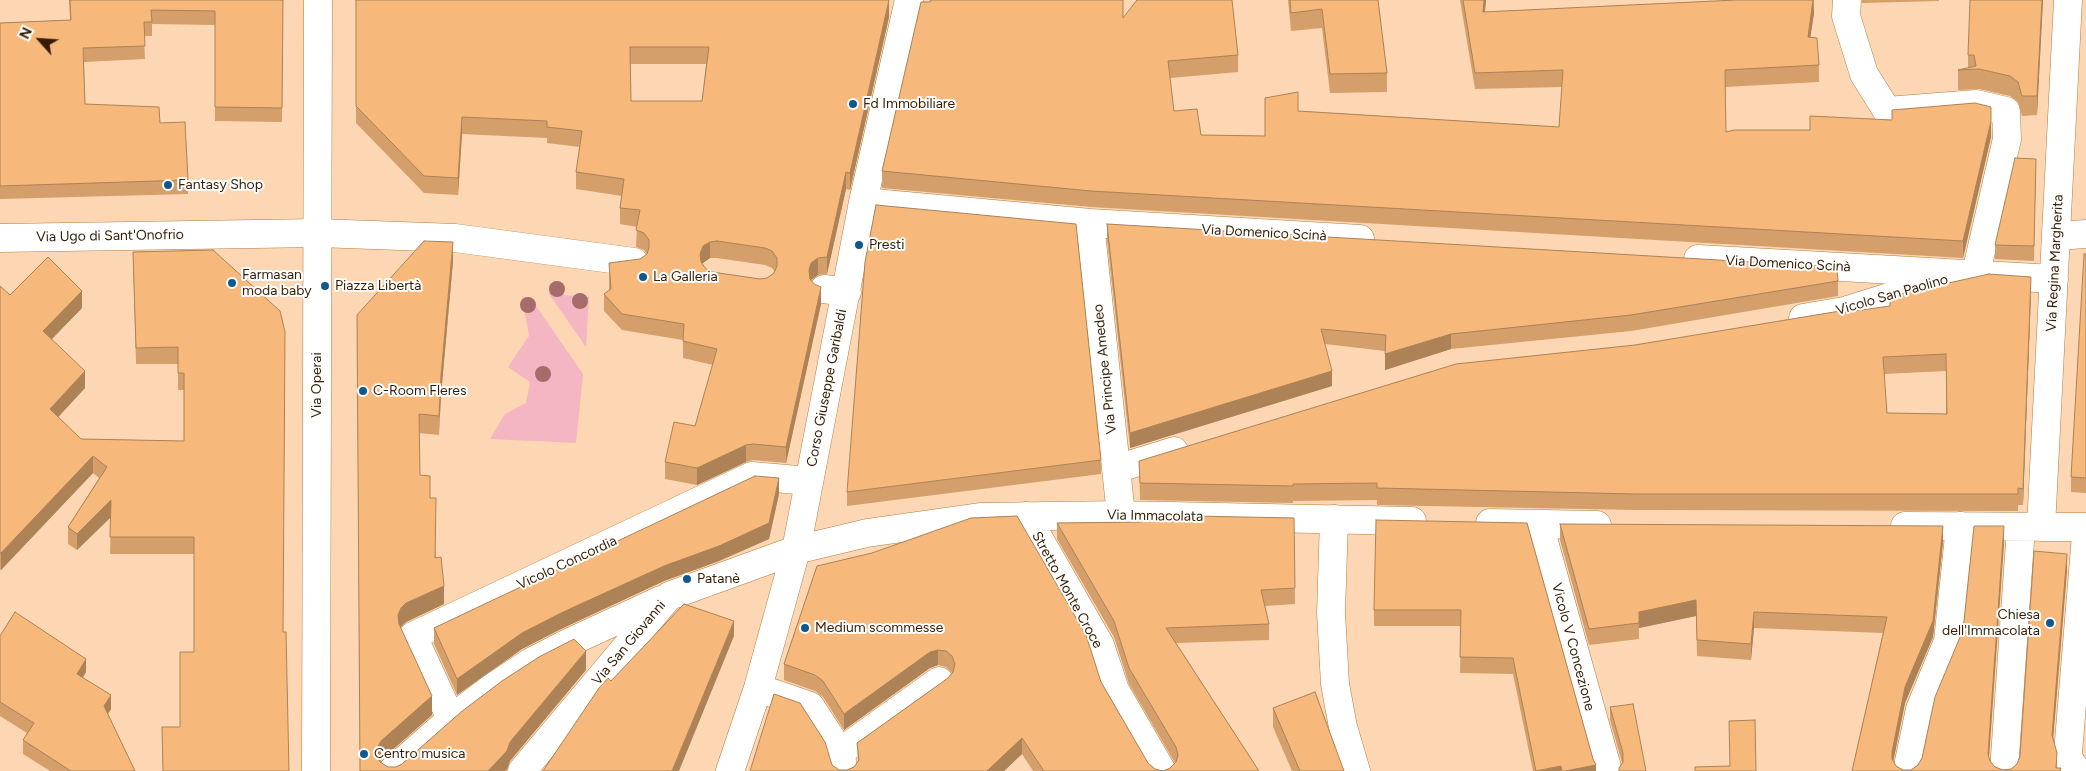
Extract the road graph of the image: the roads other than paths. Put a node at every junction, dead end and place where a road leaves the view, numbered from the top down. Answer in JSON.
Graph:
{"nodes":[{"id":1,"x":318,"y":0,"type":"edge"},
{"id":2,"x":909,"y":0,"type":"edge"},
{"id":3,"x":1847,"y":0,"type":"edge"},
{"id":4,"x":2068,"y":0,"type":"edge"},
{"id":5,"x":863,"y":202,"type":"junction"},
{"id":6,"x":1090,"y":223,"type":"junction"},
{"id":7,"x":318,"y":233,"type":"junction"},
{"id":8,"x":2086,"y":234,"type":"edge"},
{"id":9,"x":2056,"y":236,"type":"junction"},
{"id":10,"x":0,"y":238,"type":"edge"},
{"id":11,"x":1386,"y":241,"type":"edge"},
{"id":12,"x":1671,"y":258,"type":"edge"},
{"id":13,"x":634,"y":262,"type":"edge"},
{"id":14,"x":1971,"y":273,"type":"junction"},
{"id":15,"x":2054,"y":279,"type":"junction"},
{"id":16,"x":1777,"y":322,"type":"edge"},
{"id":17,"x":1202,"y":442,"type":"edge"},
{"id":18,"x":1116,"y":469,"type":"junction"},
{"id":19,"x":809,"y":481,"type":"junction"},
{"id":20,"x":1121,"y":515,"type":"junction"},
{"id":21,"x":1026,"y":516,"type":"junction"},
{"id":22,"x":1334,"y":519,"type":"junction"},
{"id":23,"x":1539,"y":524,"type":"junction"},
{"id":24,"x":1626,"y":526,"type":"edge"},
{"id":25,"x":1882,"y":526,"type":"edge"},
{"id":26,"x":1960,"y":526,"type":"junction"},
{"id":27,"x":2031,"y":527,"type":"junction"},
{"id":28,"x":2086,"y":527,"type":"edge"},
{"id":29,"x":2086,"y":535,"type":"edge"},
{"id":30,"x":796,"y":550,"type":"junction"},
{"id":31,"x":669,"y":596,"type":"junction"},
{"id":32,"x":939,"y":681,"type":"dead end"},
{"id":33,"x":758,"y":688,"type":"junction"},
{"id":34,"x":451,"y":719,"type":"junction"},
{"id":35,"x":842,"y":762,"type":"edge"},
{"id":36,"x":316,"y":771,"type":"edge"},
{"id":37,"x":392,"y":771,"type":"edge"},
{"id":38,"x":522,"y":771,"type":"edge"},
{"id":39,"x":730,"y":771,"type":"edge"},
{"id":40,"x":1162,"y":771,"type":"edge"},
{"id":41,"x":1356,"y":771,"type":"edge"},
{"id":42,"x":1608,"y":771,"type":"edge"},
{"id":43,"x":1907,"y":771,"type":"edge"},
{"id":44,"x":2004,"y":771,"type":"edge"},
{"id":45,"x":2078,"y":771,"type":"edge"}],
"edges":[{"from":1,"to":7,"type":"street","name":"Via Operai"},
{"from":2,"to":5,"type":"street","name":"Corso Giuseppe Garibaldi"},
{"from":3,"to":14,"type":"street"},
{"from":4,"to":9,"type":"street","name":"Via Regina Margherita"},
{"from":5,"to":6,"type":"street","name":"Via Domenico Scinà"},
{"from":5,"to":19,"type":"street","name":"Corso Giuseppe Garibaldi"},
{"from":6,"to":11,"type":"street","name":"Via Domenico Scinà"},
{"from":6,"to":18,"type":"street","name":"Via Principe Amedeo"},
{"from":7,"to":10,"type":"street","name":"Via Ugo di Sant'Onofrio"},
{"from":7,"to":13,"type":"street"},
{"from":7,"to":36,"type":"street","name":"Via Operai"},
{"from":8,"to":9,"type":"street"},
{"from":9,"to":15,"type":"street","name":"Via Regina Margherita"},
{"from":12,"to":14,"type":"street","name":"Via Domenico Scinà"},
{"from":14,"to":15,"type":"street","name":"Via Domenico Scinà"},
{"from":14,"to":16,"type":"street","name":"Vicolo San Paolino"},
{"from":15,"to":27,"type":"street","name":"Via Regina Margherita"},
{"from":17,"to":18,"type":"street"},
{"from":18,"to":20,"type":"street","name":"Via Principe Amedeo"},
{"from":19,"to":30,"type":"street","name":"Corso Giuseppe Garibaldi"},
{"from":19,"to":34,"type":"street","name":"Vicolo Concordia"},
{"from":20,"to":21,"type":"street","name":"Via Immacolata"},
{"from":20,"to":22,"type":"street","name":"Via Immacolata"},
{"from":21,"to":30,"type":"street","name":"Via Immacolata"},
{"from":21,"to":40,"type":"street","name":"Stretto Monte Croce"},
{"from":22,"to":23,"type":"street","name":"Via Immacolata"},
{"from":22,"to":41,"type":"street"},
{"from":23,"to":24,"type":"street","name":"Via Immacolata"},
{"from":23,"to":42,"type":"street","name":"Vicolo V Concezione"},
{"from":25,"to":26,"type":"street"},
{"from":26,"to":27,"type":"street"},
{"from":26,"to":43,"type":"street"},
{"from":27,"to":28,"type":"street"},
{"from":27,"to":44,"type":"street","name":"Via Regina Margherita"},
{"from":29,"to":45,"type":"street"},
{"from":30,"to":31,"type":"street","name":"Via San Giovanni"},
{"from":30,"to":33,"type":"street","name":"Corso Giuseppe Garibaldi"},
{"from":31,"to":34,"type":"street"},
{"from":31,"to":38,"type":"street","name":"Via San Giovanni"},
{"from":32,"to":35,"type":"street"},
{"from":33,"to":35,"type":"street"},
{"from":33,"to":39,"type":"street","name":"Corso Giuseppe Garibaldi"},
{"from":34,"to":37,"type":"street"}]}
